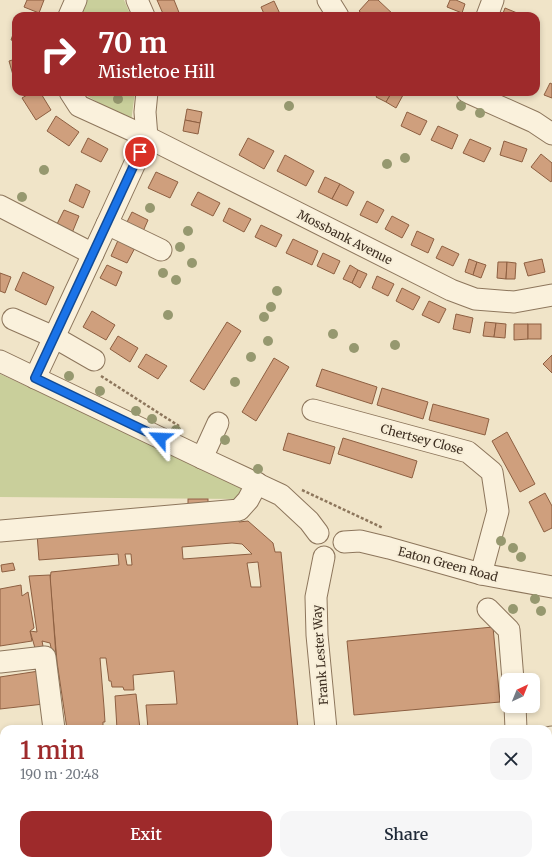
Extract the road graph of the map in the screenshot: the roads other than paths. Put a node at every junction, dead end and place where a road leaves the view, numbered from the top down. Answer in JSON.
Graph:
{"nodes":[{"id":1,"x":76,"y":0,"type":"edge"},
{"id":2,"x":137,"y":0,"type":"edge"},
{"id":3,"x":328,"y":0,"type":"edge"},
{"id":4,"x":493,"y":0,"type":"edge"},
{"id":5,"x":71,"y":12,"type":"edge"},
{"id":6,"x":142,"y":12,"type":"edge"},
{"id":7,"x":336,"y":12,"type":"edge"},
{"id":8,"x":488,"y":12,"type":"edge"},
{"id":9,"x":73,"y":96,"type":"edge"},
{"id":10,"x":146,"y":96,"type":"edge"},
{"id":11,"x":476,"y":96,"type":"edge"},
{"id":12,"x":552,"y":134,"type":"edge"},
{"id":13,"x":147,"y":137,"type":"junction"},
{"id":14,"x":0,"y":206,"type":"edge"},
{"id":15,"x":107,"y":224,"type":"junction"},
{"id":16,"x":161,"y":250,"type":"dead end"},
{"id":17,"x":93,"y":254,"type":"junction"},
{"id":18,"x":551,"y":297,"type":"edge"},
{"id":19,"x":13,"y":319,"type":"dead end"},
{"id":20,"x":54,"y":337,"type":"junction"},
{"id":21,"x":94,"y":360,"type":"road end"},
{"id":22,"x":0,"y":361,"type":"edge"},
{"id":23,"x":35,"y":378,"type":"junction"},
{"id":24,"x":313,"y":410,"type":"dead end"},
{"id":25,"x":218,"y":423,"type":"dead end"},
{"id":26,"x":202,"y":458,"type":"junction"},
{"id":27,"x":257,"y":483,"type":"junction"},
{"id":28,"x":0,"y":531,"type":"edge"},
{"id":29,"x":318,"y":533,"type":"junction"},
{"id":30,"x":344,"y":542,"type":"junction"},
{"id":31,"x":324,"y":557,"type":"junction"},
{"id":32,"x":481,"y":574,"type":"junction"},
{"id":33,"x":552,"y":587,"type":"edge"},
{"id":34,"x":488,"y":609,"type":"dead end"},
{"id":35,"x":0,"y":662,"type":"edge"},
{"id":36,"x":512,"y":673,"type":"edge"},
{"id":37,"x":515,"y":713,"type":"edge"},
{"id":38,"x":54,"y":725,"type":"edge"},
{"id":39,"x":326,"y":725,"type":"edge"},
{"id":40,"x":516,"y":725,"type":"edge"}],
"edges":[{"from":1,"to":5,"type":"street"},
{"from":2,"to":6,"type":"street"},
{"from":3,"to":7,"type":"street"},
{"from":4,"to":8,"type":"street"},
{"from":9,"to":13,"type":"street","name":"Mossbank Avenue"},
{"from":10,"to":13,"type":"street"},
{"from":11,"to":12,"type":"street"},
{"from":13,"to":15,"type":"street"},
{"from":13,"to":18,"type":"street","name":"Mossbank Avenue"},
{"from":14,"to":17,"type":"street"},
{"from":15,"to":16,"type":"street"},
{"from":15,"to":17,"type":"street"},
{"from":17,"to":20,"type":"street"},
{"from":19,"to":20,"type":"street"},
{"from":20,"to":21,"type":"street"},
{"from":20,"to":23,"type":"street"},
{"from":22,"to":23,"type":"street"},
{"from":23,"to":26,"type":"street"},
{"from":24,"to":32,"type":"street","name":"Chertsey Close"},
{"from":25,"to":26,"type":"street"},
{"from":26,"to":27,"type":"street"},
{"from":27,"to":28,"type":"street"},
{"from":27,"to":29,"type":"street"},
{"from":29,"to":30,"type":"street"},
{"from":29,"to":31,"type":"street"},
{"from":30,"to":31,"type":"street"},
{"from":30,"to":32,"type":"street","name":"Eaton Green Road"},
{"from":31,"to":39,"type":"street","name":"Frank Lester Way"},
{"from":32,"to":33,"type":"street","name":"Eaton Green Road"},
{"from":34,"to":36,"type":"street"},
{"from":35,"to":38,"type":"street"},
{"from":37,"to":40,"type":"street"}]}
